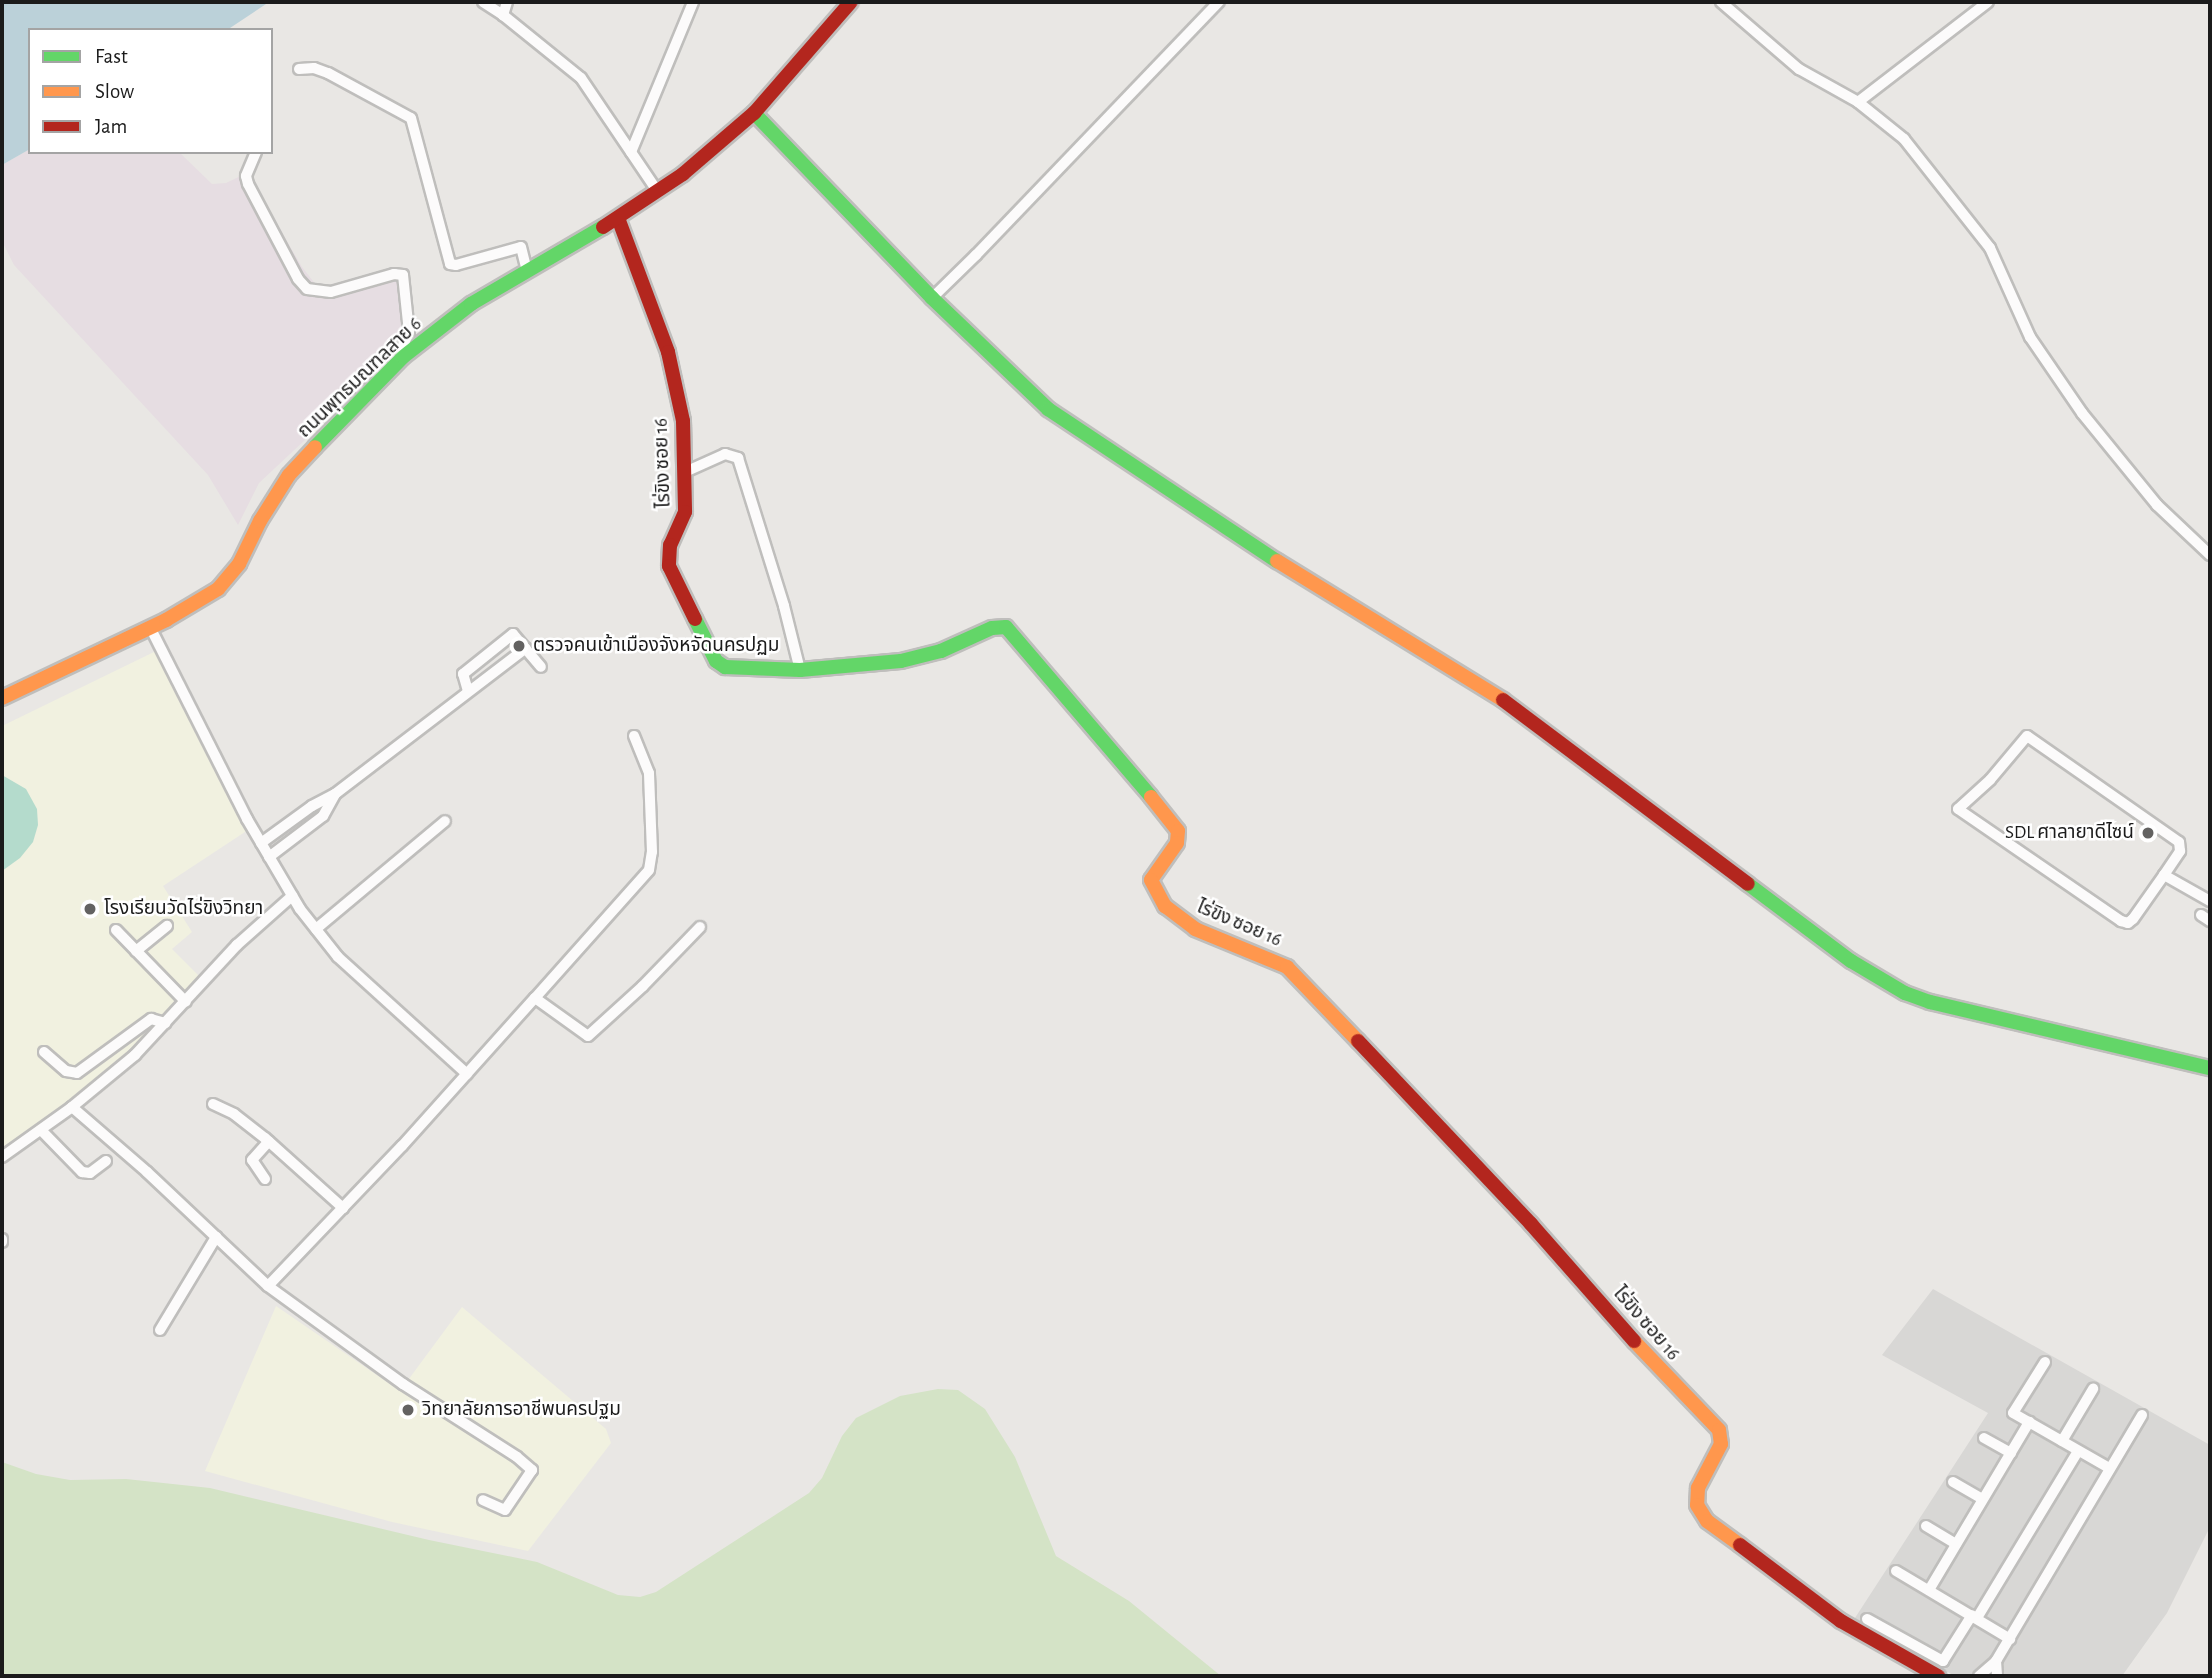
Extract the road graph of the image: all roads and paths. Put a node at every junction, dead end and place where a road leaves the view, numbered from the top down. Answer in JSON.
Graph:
{"nodes":[{"id":1,"x":482,"y":2,"type":"edge"},
{"id":2,"x":507,"y":2,"type":"edge"},
{"id":3,"x":693,"y":2,"type":"edge"},
{"id":4,"x":851,"y":2,"type":"edge"},
{"id":5,"x":1219,"y":2,"type":"edge"},
{"id":6,"x":1721,"y":2,"type":"edge"},
{"id":7,"x":1988,"y":2,"type":"edge"},
{"id":8,"x":503,"y":15,"type":"junction"},
{"id":9,"x":299,"y":69,"type":"dead end"},
{"id":10,"x":1858,"y":102,"type":"junction"},
{"id":11,"x":754,"y":113,"type":"junction"},
{"id":12,"x":631,"y":152,"type":"junction"},
{"id":13,"x":255,"y":154,"type":"edge"},
{"id":14,"x":658,"y":192,"type":"junction"},
{"id":15,"x":618,"y":218,"type":"junction"},
{"id":16,"x":527,"y":271,"type":"junction"},
{"id":17,"x":932,"y":298,"type":"junction"},
{"id":18,"x":405,"y":355,"type":"junction"},
{"id":19,"x":685,"y":472,"type":"junction"},
{"id":20,"x":2210,"y":555,"type":"edge"},
{"id":21,"x":150,"y":627,"type":"junction"},
{"id":22,"x":526,"y":648,"type":"junction"},
{"id":23,"x":541,"y":667,"type":"dead end"},
{"id":24,"x":800,"y":670,"type":"junction"},
{"id":25,"x":468,"y":691,"type":"junction"},
{"id":26,"x":2,"y":698,"type":"edge"},
{"id":27,"x":634,"y":736,"type":"dead end"},
{"id":28,"x":335,"y":794,"type":"junction"},
{"id":29,"x":444,"y":821,"type":"dead end"},
{"id":30,"x":261,"y":843,"type":"junction"},
{"id":31,"x":270,"y":857,"type":"junction"},
{"id":32,"x":2164,"y":876,"type":"junction"},
{"id":33,"x":292,"y":896,"type":"junction"},
{"id":34,"x":2210,"y":901,"type":"edge"},
{"id":35,"x":167,"y":926,"type":"dead end"},
{"id":36,"x":700,"y":927,"type":"dead end"},
{"id":37,"x":316,"y":929,"type":"junction"},
{"id":38,"x":116,"y":930,"type":"dead end"},
{"id":39,"x":136,"y":951,"type":"junction"},
{"id":40,"x":536,"y":998,"type":"junction"},
{"id":41,"x":186,"y":1002,"type":"junction"},
{"id":42,"x":165,"y":1023,"type":"junction"},
{"id":43,"x":44,"y":1052,"type":"dead end"},
{"id":44,"x":2210,"y":1068,"type":"edge"},
{"id":45,"x":467,"y":1074,"type":"junction"},
{"id":46,"x":213,"y":1104,"type":"dead end"},
{"id":47,"x":72,"y":1107,"type":"junction"},
{"id":48,"x":41,"y":1129,"type":"junction"},
{"id":49,"x":269,"y":1141,"type":"junction"},
{"id":50,"x":2,"y":1157,"type":"edge"},
{"id":51,"x":106,"y":1161,"type":"dead end"},
{"id":52,"x":265,"y":1179,"type":"dead end"},
{"id":53,"x":343,"y":1208,"type":"junction"},
{"id":54,"x":216,"y":1237,"type":"junction"},
{"id":55,"x":268,"y":1286,"type":"junction"},
{"id":56,"x":160,"y":1330,"type":"dead end"},
{"id":57,"x":2045,"y":1363,"type":"dead end"},
{"id":58,"x":2093,"y":1389,"type":"dead end"},
{"id":59,"x":2142,"y":1415,"type":"dead end"},
{"id":60,"x":2029,"y":1422,"type":"junction"},
{"id":61,"x":1984,"y":1437,"type":"dead end"},
{"id":62,"x":2062,"y":1441,"type":"junction"},
{"id":63,"x":2078,"y":1451,"type":"junction"},
{"id":64,"x":2011,"y":1453,"type":"junction"},
{"id":65,"x":2109,"y":1468,"type":"junction"},
{"id":66,"x":1953,"y":1482,"type":"dead end"},
{"id":67,"x":1983,"y":1499,"type":"junction"},
{"id":68,"x":483,"y":1500,"type":"dead end"},
{"id":69,"x":1926,"y":1526,"type":"dead end"},
{"id":70,"x":1956,"y":1544,"type":"junction"},
{"id":71,"x":1896,"y":1570,"type":"dead end"},
{"id":72,"x":1929,"y":1590,"type":"junction"},
{"id":73,"x":1974,"y":1617,"type":"junction"},
{"id":74,"x":1867,"y":1619,"type":"dead end"},
{"id":75,"x":2010,"y":1639,"type":"junction"},
{"id":76,"x":1996,"y":1661,"type":"junction"},
{"id":77,"x":1938,"y":1676,"type":"edge"},
{"id":78,"x":1979,"y":1676,"type":"edge"},
{"id":79,"x":1997,"y":1676,"type":"edge"}],
"edges":[{"from":1,"to":8,"type":"street"},
{"from":2,"to":8,"type":"street"},
{"from":3,"to":12,"type":"street"},
{"from":4,"to":11,"type":"street","name":"ถนนพุทธมณฑลสาย 6"},
{"from":5,"to":17,"type":"street"},
{"from":6,"to":10,"type":"street"},
{"from":7,"to":10,"type":"street"},
{"from":8,"to":12,"type":"street"},
{"from":9,"to":16,"type":"street"},
{"from":10,"to":20,"type":"street"},
{"from":11,"to":14,"type":"street","name":"ถนนพุทธมณฑลสาย 6"},
{"from":11,"to":17,"type":"street"},
{"from":12,"to":14,"type":"street"},
{"from":13,"to":18,"type":"street"},
{"from":14,"to":15,"type":"street","name":"ถนนพุทธมณฑลสาย 6"},
{"from":15,"to":16,"type":"street","name":"ถนนพุทธมณฑลสาย 6"},
{"from":15,"to":19,"type":"street","name":"ไร่ขิง ซอย 16"},
{"from":16,"to":18,"type":"street","name":"ถนนพุทธมณฑลสาย 6"},
{"from":17,"to":44,"type":"street"},
{"from":18,"to":21,"type":"street","name":"ถนนพุทธมณฑลสาย 6"},
{"from":19,"to":24,"type":"street"},
{"from":19,"to":24,"type":"street","name":"ไร่ขิง ซอย 16"},
{"from":21,"to":26,"type":"street","name":"ถนนพุทธมณฑลสาย 6"},
{"from":21,"to":30,"type":"street"},
{"from":22,"to":23,"type":"street"},
{"from":22,"to":25,"type":"street"},
{"from":22,"to":25,"type":"street"},
{"from":24,"to":77,"type":"street","name":"ไร่ขิง ซอย 16"},
{"from":25,"to":28,"type":"street"},
{"from":27,"to":40,"type":"street"},
{"from":28,"to":30,"type":"street"},
{"from":28,"to":31,"type":"street"},
{"from":29,"to":37,"type":"street"},
{"from":30,"to":31,"type":"street"},
{"from":31,"to":33,"type":"street"},
{"from":32,"to":32,"type":"street"},
{"from":32,"to":34,"type":"street"},
{"from":33,"to":37,"type":"street"},
{"from":33,"to":41,"type":"street"},
{"from":35,"to":39,"type":"street"},
{"from":36,"to":40,"type":"street"},
{"from":37,"to":45,"type":"street"},
{"from":38,"to":39,"type":"street"},
{"from":39,"to":41,"type":"street"},
{"from":40,"to":45,"type":"street"},
{"from":41,"to":42,"type":"street"},
{"from":42,"to":43,"type":"street"},
{"from":42,"to":47,"type":"street"},
{"from":45,"to":53,"type":"street"},
{"from":46,"to":49,"type":"street"},
{"from":47,"to":48,"type":"street"},
{"from":47,"to":54,"type":"street"},
{"from":48,"to":50,"type":"street"},
{"from":48,"to":51,"type":"street"},
{"from":49,"to":52,"type":"street"},
{"from":49,"to":53,"type":"street"},
{"from":53,"to":55,"type":"street"},
{"from":54,"to":55,"type":"street"},
{"from":54,"to":56,"type":"street"},
{"from":55,"to":68,"type":"street"},
{"from":57,"to":60,"type":"street"},
{"from":58,"to":62,"type":"street"},
{"from":59,"to":65,"type":"street"},
{"from":60,"to":62,"type":"street"},
{"from":60,"to":64,"type":"street"},
{"from":61,"to":64,"type":"street"},
{"from":62,"to":63,"type":"street"},
{"from":63,"to":65,"type":"street"},
{"from":63,"to":73,"type":"street"},
{"from":64,"to":67,"type":"street"},
{"from":65,"to":75,"type":"street"},
{"from":66,"to":67,"type":"street"},
{"from":67,"to":70,"type":"street"},
{"from":69,"to":70,"type":"street"},
{"from":70,"to":72,"type":"street"},
{"from":71,"to":72,"type":"street"},
{"from":72,"to":73,"type":"street"},
{"from":73,"to":74,"type":"street"},
{"from":73,"to":75,"type":"street"},
{"from":75,"to":76,"type":"street"},
{"from":76,"to":78,"type":"street"},
{"from":76,"to":79,"type":"street"}]}
